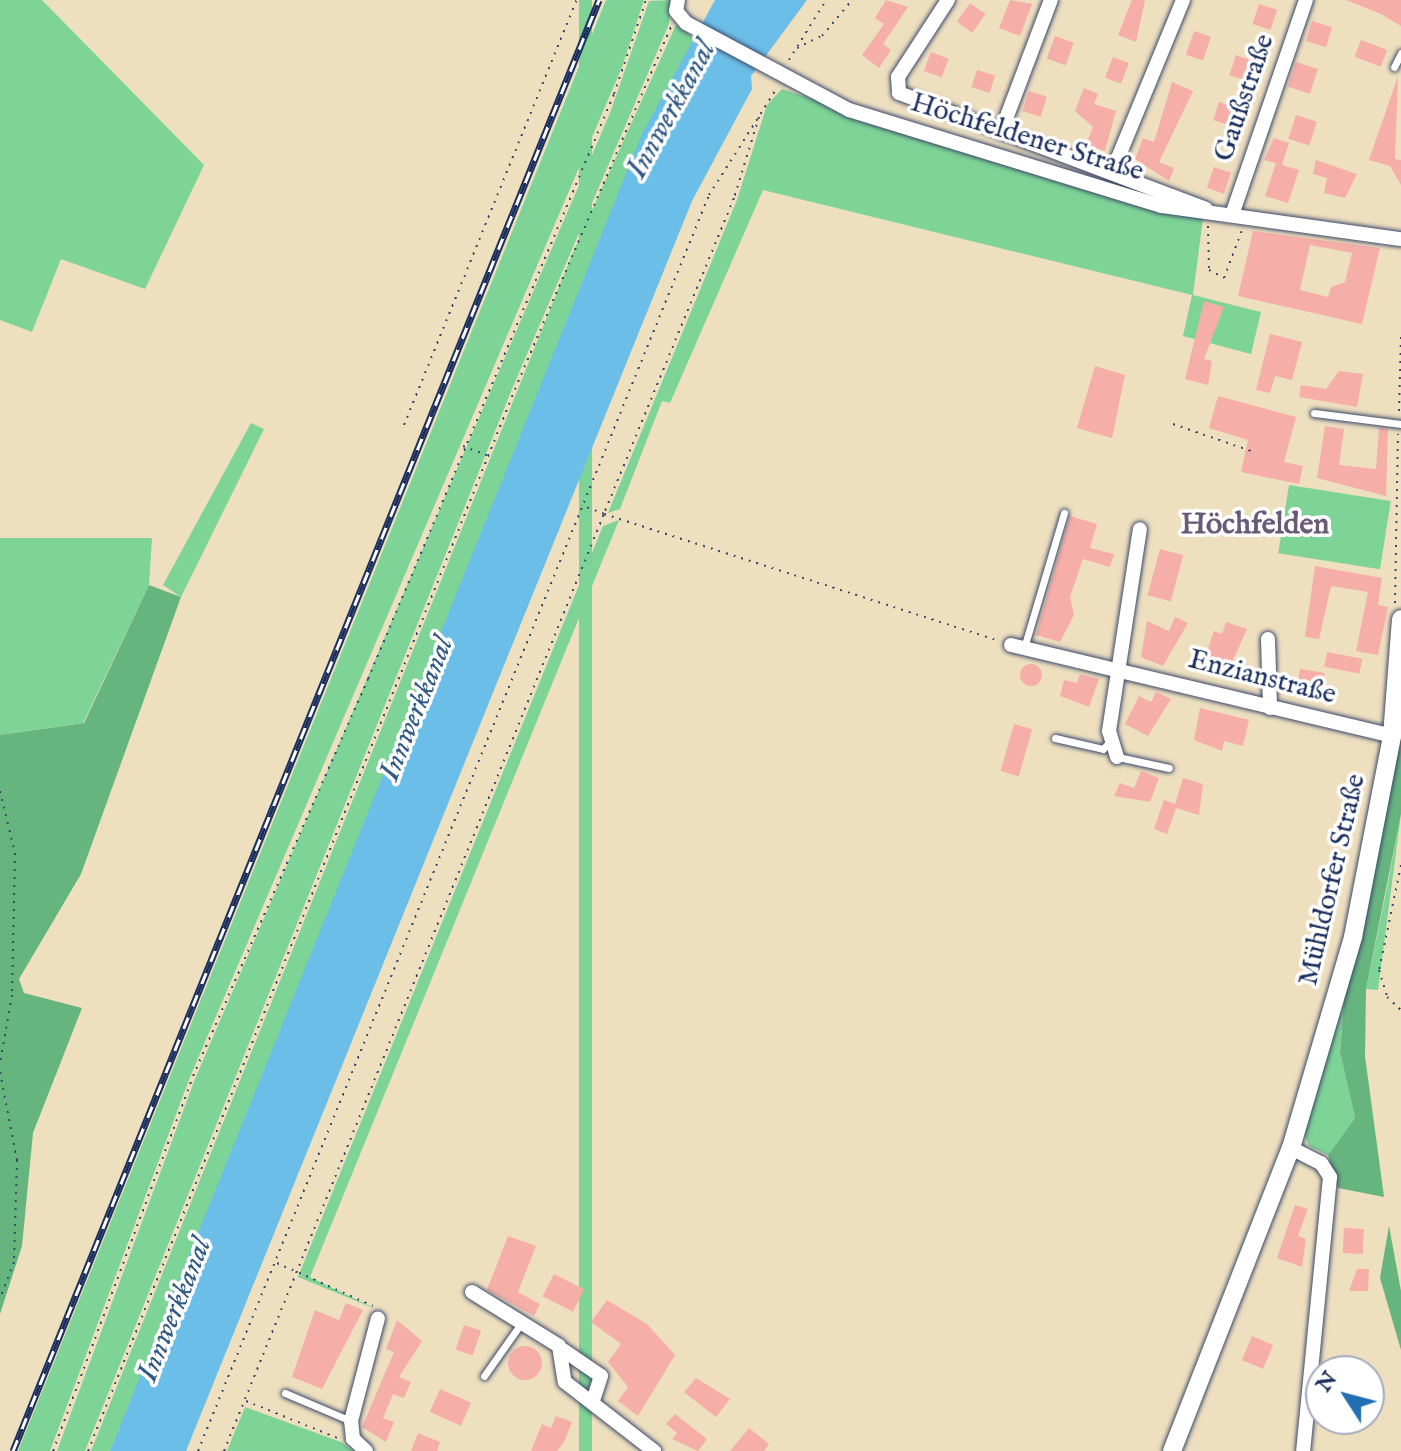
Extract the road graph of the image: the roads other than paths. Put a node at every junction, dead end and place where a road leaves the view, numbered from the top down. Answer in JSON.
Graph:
{"nodes":[{"id":1,"x":678,"y":0,"type":"edge"},
{"id":2,"x":948,"y":0,"type":"edge"},
{"id":3,"x":1051,"y":0,"type":"edge"},
{"id":4,"x":1183,"y":0,"type":"edge"},
{"id":5,"x":1306,"y":0,"type":"edge"},
{"id":6,"x":1401,"y":53,"type":"edge"},
{"id":7,"x":1394,"y":67,"type":"dead end"},
{"id":8,"x":1001,"y":132,"type":"junction"},
{"id":9,"x":1113,"y":170,"type":"junction"},
{"id":10,"x":1210,"y":211,"type":"junction"},
{"id":11,"x":1240,"y":213,"type":"junction"},
{"id":12,"x":1401,"y":239,"type":"edge"},
{"id":13,"x":1314,"y":413,"type":"dead end"},
{"id":14,"x":1400,"y":424,"type":"edge"},
{"id":15,"x":1064,"y":513,"type":"dead end"},
{"id":16,"x":1140,"y":529,"type":"dead end"},
{"id":17,"x":1398,"y":615,"type":"edge"},
{"id":18,"x":1268,"y":639,"type":"dead end"},
{"id":19,"x":1018,"y":646,"type":"joint"},
{"id":20,"x":1119,"y":670,"type":"junction"},
{"id":21,"x":1270,"y":708,"type":"junction"},
{"id":22,"x":1392,"y":736,"type":"junction"},
{"id":23,"x":1055,"y":738,"type":"dead end"},
{"id":24,"x":1109,"y":742,"type":"junction"},
{"id":25,"x":1117,"y":757,"type":"joint"},
{"id":26,"x":1169,"y":768,"type":"dead end"},
{"id":27,"x":1291,"y":1148,"type":"junction"},
{"id":28,"x":472,"y":1292,"type":"dead end"},
{"id":29,"x":378,"y":1318,"type":"road end"},
{"id":30,"x":520,"y":1325,"type":"junction"},
{"id":31,"x":563,"y":1350,"type":"junction"},
{"id":32,"x":484,"y":1376,"type":"dead end"},
{"id":33,"x":285,"y":1393,"type":"dead end"},
{"id":34,"x":592,"y":1403,"type":"junction"},
{"id":35,"x":351,"y":1421,"type":"junction"},
{"id":36,"x":366,"y":1451,"type":"edge"},
{"id":37,"x":654,"y":1451,"type":"edge"},
{"id":38,"x":1172,"y":1451,"type":"edge"},
{"id":39,"x":1303,"y":1451,"type":"edge"}],
"edges":[{"from":1,"to":10,"type":"street","name":"Höchfeldener Straße"},
{"from":2,"to":8,"type":"street"},
{"from":3,"to":8,"type":"street"},
{"from":4,"to":9,"type":"street"},
{"from":5,"to":11,"type":"street","name":"Gaußstraße"},
{"from":6,"to":7,"type":"lane"},
{"from":8,"to":9,"type":"street"},
{"from":9,"to":10,"type":"street"},
{"from":10,"to":11,"type":"street","name":"Höchfeldener Straße"},
{"from":11,"to":12,"type":"street","name":"Höchfeldener Straße"},
{"from":13,"to":14,"type":"lane"},
{"from":15,"to":19,"type":"lane"},
{"from":16,"to":20,"type":"street"},
{"from":17,"to":22,"type":"street","name":"Mühldorfer Straße"},
{"from":18,"to":21,"type":"street"},
{"from":19,"to":20,"type":"street","name":"Enzianstraße"},
{"from":20,"to":21,"type":"street","name":"Enzianstraße"},
{"from":20,"to":24,"type":"street"},
{"from":21,"to":22,"type":"street","name":"Enzianstraße"},
{"from":22,"to":27,"type":"street","name":"Mühldorfer Straße"},
{"from":23,"to":24,"type":"lane"},
{"from":24,"to":25,"type":"street"},
{"from":25,"to":26,"type":"lane"},
{"from":27,"to":38,"type":"street","name":"Mühldorfer Straße"},
{"from":27,"to":39,"type":"street"},
{"from":28,"to":30,"type":"street"},
{"from":29,"to":35,"type":"street"},
{"from":30,"to":31,"type":"street"},
{"from":30,"to":32,"type":"lane"},
{"from":31,"to":34,"type":"street"},
{"from":31,"to":34,"type":"street"},
{"from":33,"to":35,"type":"lane"},
{"from":34,"to":37,"type":"street"},
{"from":35,"to":36,"type":"street"}]}
